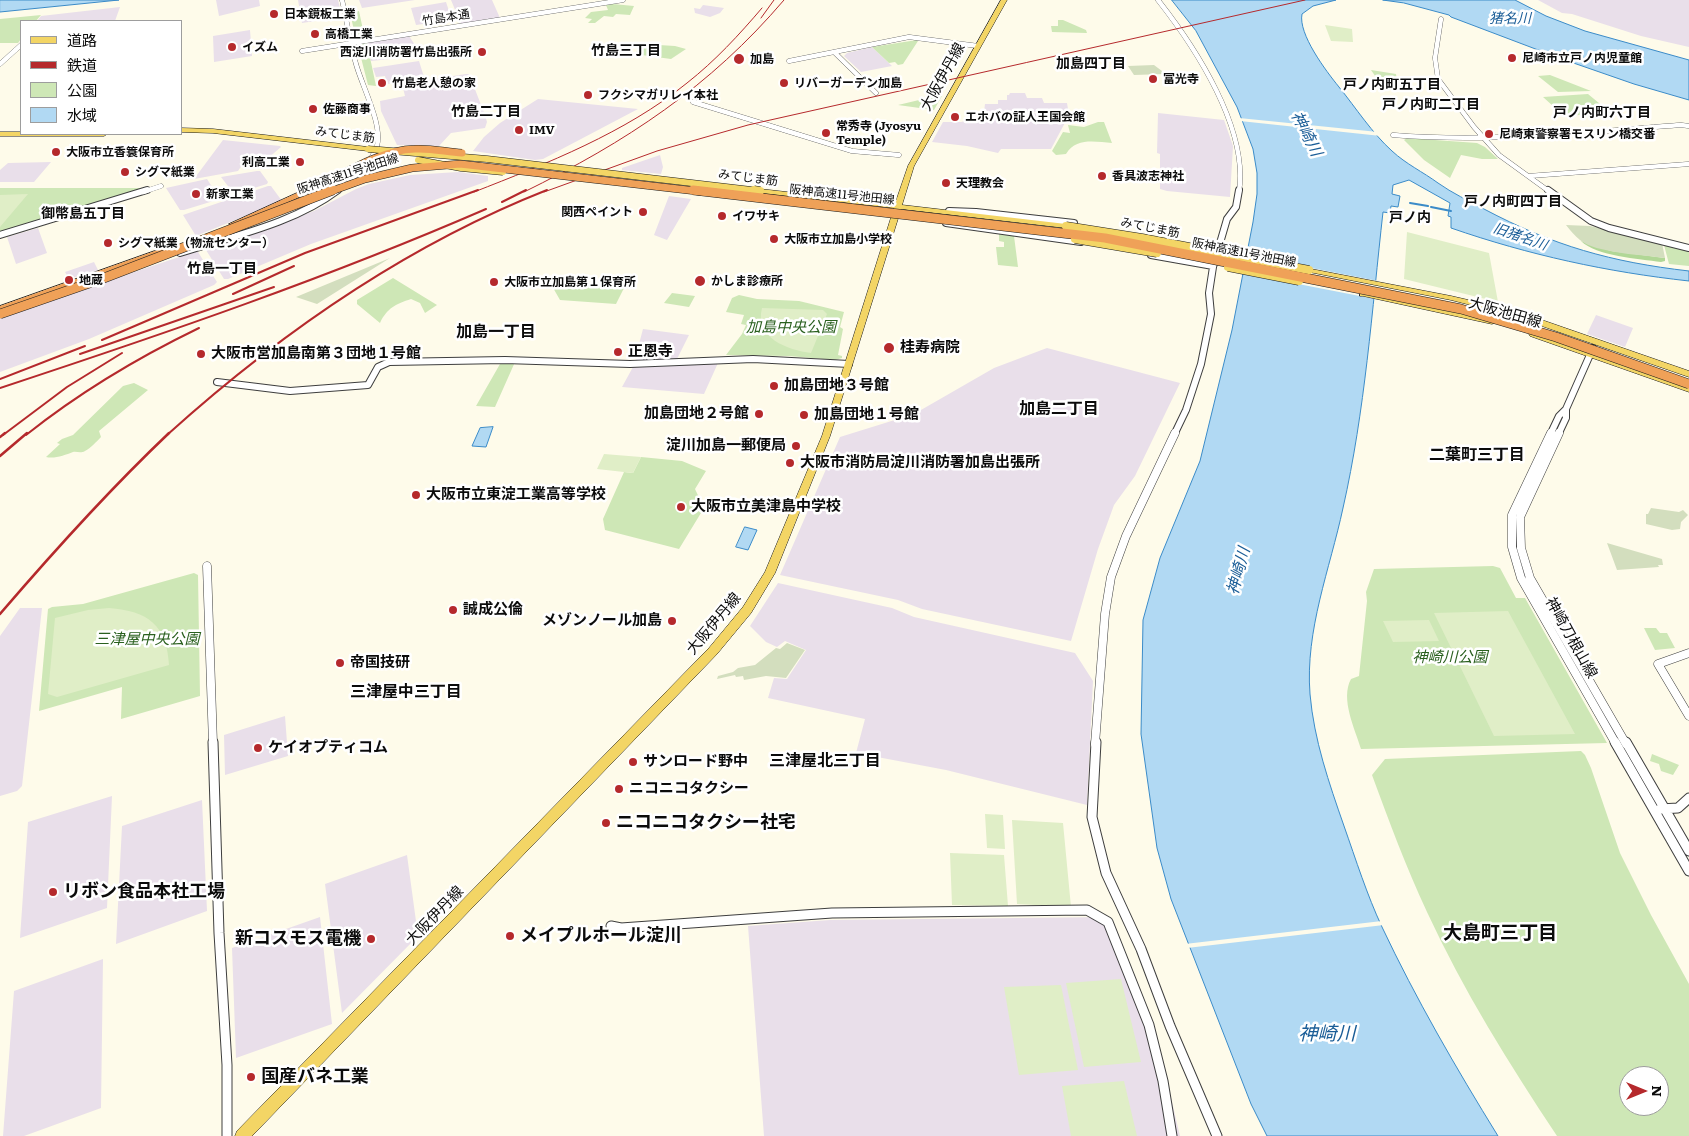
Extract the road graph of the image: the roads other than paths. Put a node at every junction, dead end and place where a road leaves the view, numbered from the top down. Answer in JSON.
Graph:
{"nodes":[{"id":1,"x":342,"y":0,"type":"edge"},
{"id":2,"x":623,"y":0,"type":"edge"},
{"id":3,"x":1004,"y":0,"type":"edge"},
{"id":4,"x":1158,"y":0,"type":"edge"},
{"id":5,"x":1441,"y":20,"type":"dead end"},
{"id":6,"x":352,"y":43,"type":"junction"},
{"id":7,"x":20,"y":46,"type":"edge"},
{"id":8,"x":978,"y":46,"type":"junction"},
{"id":9,"x":302,"y":51,"type":"dead end"},
{"id":10,"x":834,"y":52,"type":"junction"},
{"id":11,"x":789,"y":61,"type":"dead end"},
{"id":12,"x":0,"y":64,"type":"edge"},
{"id":13,"x":876,"y":93,"type":"dead end"},
{"id":14,"x":693,"y":102,"type":"dead end"},
{"id":15,"x":1689,"y":126,"type":"edge"},
{"id":16,"x":20,"y":130,"type":"edge"},
{"id":17,"x":182,"y":130,"type":"edge"},
{"id":18,"x":0,"y":132,"type":"edge"},
{"id":19,"x":20,"y":132,"type":"edge"},
{"id":20,"x":182,"y":134,"type":"edge"},
{"id":21,"x":1393,"y":134,"type":"dead end"},
{"id":22,"x":1484,"y":139,"type":"junction"},
{"id":23,"x":367,"y":151,"type":"junction"},
{"id":24,"x":899,"y":155,"type":"dead end"},
{"id":25,"x":526,"y":163,"type":"junction"},
{"id":26,"x":1689,"y":164,"type":"edge"},
{"id":27,"x":498,"y":172,"type":"junction"},
{"id":28,"x":1529,"y":176,"type":"junction"},
{"id":29,"x":161,"y":186,"type":"dead end"},
{"id":30,"x":898,"y":206,"type":"junction"},
{"id":31,"x":947,"y":211,"type":"junction"},
{"id":32,"x":894,"y":217,"type":"junction"},
{"id":33,"x":945,"y":223,"type":"junction"},
{"id":34,"x":233,"y":224,"type":"junction"},
{"id":35,"x":1122,"y":231,"type":"junction"},
{"id":36,"x":0,"y":235,"type":"edge"},
{"id":37,"x":202,"y":241,"type":"junction"},
{"id":38,"x":1689,"y":248,"type":"edge"},
{"id":39,"x":1217,"y":249,"type":"junction"},
{"id":40,"x":1129,"y":250,"type":"junction"},
{"id":41,"x":1213,"y":266,"type":"junction"},
{"id":42,"x":1309,"y":270,"type":"joint"},
{"id":43,"x":1308,"y":283,"type":"joint"},
{"id":44,"x":0,"y":309,"type":"edge"},
{"id":45,"x":0,"y":313,"type":"edge"},
{"id":46,"x":1596,"y":342,"type":"junction"},
{"id":47,"x":1590,"y":354,"type":"junction"},
{"id":48,"x":849,"y":364,"type":"junction"},
{"id":49,"x":1689,"y":374,"type":"edge"},
{"id":50,"x":1689,"y":379,"type":"edge"},
{"id":51,"x":217,"y":382,"type":"dead end"},
{"id":52,"x":1689,"y":384,"type":"edge"},
{"id":53,"x":1689,"y":389,"type":"edge"},
{"id":54,"x":1566,"y":409,"type":"junction"},
{"id":55,"x":207,"y":566,"type":"dead end"},
{"id":56,"x":1689,"y":653,"type":"edge"},
{"id":57,"x":1689,"y":716,"type":"edge"},
{"id":58,"x":1689,"y":798,"type":"edge"},
{"id":59,"x":1654,"y":809,"type":"junction"},
{"id":60,"x":1665,"y":809,"type":"junction"},
{"id":61,"x":1689,"y":851,"type":"edge"},
{"id":62,"x":1689,"y":871,"type":"edge"},
{"id":63,"x":611,"y":926,"type":"dead end"},
{"id":64,"x":227,"y":1136,"type":"edge"},
{"id":65,"x":242,"y":1136,"type":"edge"},
{"id":66,"x":1172,"y":1136,"type":"edge"},
{"id":67,"x":1217,"y":1136,"type":"edge"}],
"edges":[{"from":1,"to":6,"type":"street"},
{"from":2,"to":6,"type":"street","name":"竹島本通"},
{"from":3,"to":8,"type":"main road","name":"大阪伊丹線"},
{"from":4,"to":39,"type":"street"},
{"from":5,"to":22,"type":"street"},
{"from":6,"to":9,"type":"street","name":"竹島本通"},
{"from":6,"to":45,"type":"street"},
{"from":7,"to":12,"type":"street"},
{"from":8,"to":10,"type":"street"},
{"from":8,"to":30,"type":"main road","name":"大阪伊丹線"},
{"from":10,"to":11,"type":"street"},
{"from":10,"to":13,"type":"street"},
{"from":14,"to":24,"type":"street"},
{"from":15,"to":22,"type":"street"},
{"from":16,"to":18,"type":"main road"},
{"from":17,"to":23,"type":"main road","name":"みてじま筋"},
{"from":18,"to":19,"type":"main road"},
{"from":20,"to":23,"type":"main road","name":"みてじま筋"},
{"from":21,"to":22,"type":"street"},
{"from":22,"to":28,"type":"street"},
{"from":23,"to":25,"type":"main road","name":"みてじま筋","bridge":true},
{"from":23,"to":27,"type":"main road","name":"みてじま筋","bridge":true},
{"from":25,"to":30,"type":"main road","name":"みてじま筋","bridge":true},
{"from":25,"to":34,"type":"highway","bridge":true},
{"from":26,"to":28,"type":"street"},
{"from":27,"to":32,"type":"main road","name":"みてじま筋","bridge":true},
{"from":27,"to":37,"type":"highway","bridge":true},
{"from":28,"to":38,"type":"street"},
{"from":29,"to":36,"type":"street"},
{"from":30,"to":31,"type":"main road","name":"みてじま筋"},
{"from":30,"to":32,"type":"main road","name":"大阪伊丹線"},
{"from":31,"to":35,"type":"street"},
{"from":31,"to":42,"type":"main road","name":"みてじま筋","bridge":true},
{"from":32,"to":33,"type":"main road","name":"みてじま筋"},
{"from":32,"to":48,"type":"main road","name":"大阪伊丹線"},
{"from":33,"to":40,"type":"street"},
{"from":33,"to":43,"type":"main road","name":"みてじま筋","bridge":true},
{"from":34,"to":44,"type":"highway","name":"阪神高速11号池田線"},
{"from":34,"to":50,"type":"highway","name":"阪神高速11号池田線","bridge":true},
{"from":35,"to":39,"type":"street"},
{"from":35,"to":40,"type":"street"},
{"from":37,"to":45,"type":"highway","name":"阪神高速11号池田線","bridge":true},
{"from":37,"to":52,"type":"highway","name":"阪神高速11号池田線","bridge":true},
{"from":39,"to":41,"type":"street"},
{"from":40,"to":41,"type":"street"},
{"from":41,"to":67,"type":"street"},
{"from":42,"to":46,"type":"main road","name":"大阪池田線"},
{"from":43,"to":47,"type":"main road","name":"大阪池田線"},
{"from":46,"to":47,"type":"street","name":"神崎刀根山線"},
{"from":46,"to":49,"type":"main road","name":"大阪池田線"},
{"from":47,"to":53,"type":"main road","name":"大阪池田線"},
{"from":47,"to":54,"type":"street","name":"神崎刀根山線"},
{"from":48,"to":51,"type":"street"},
{"from":48,"to":65,"type":"main road","name":"大阪伊丹線"},
{"from":54,"to":59,"type":"street","name":"神崎刀根山線"},
{"from":54,"to":60,"type":"street","name":"神崎刀根山線"},
{"from":55,"to":64,"type":"street"},
{"from":56,"to":57,"type":"street"},
{"from":58,"to":60,"type":"street"},
{"from":59,"to":60,"type":"street"},
{"from":59,"to":62,"type":"street","name":"神崎刀根山線"},
{"from":60,"to":61,"type":"street","name":"神崎刀根山線"},
{"from":63,"to":66,"type":"street"}]}
